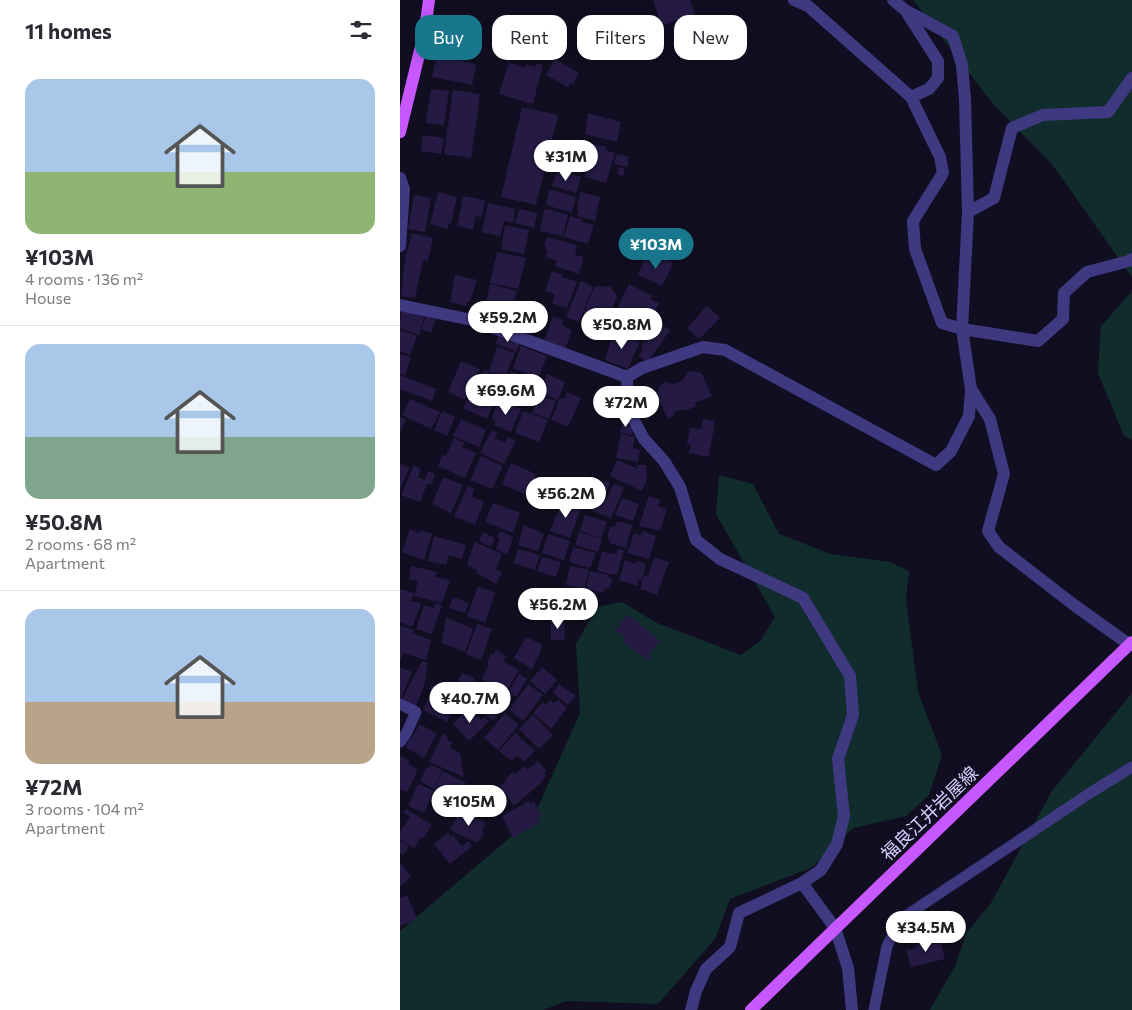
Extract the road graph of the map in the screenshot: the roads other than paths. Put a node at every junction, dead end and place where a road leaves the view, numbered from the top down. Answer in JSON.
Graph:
{"nodes":[{"id":1,"x":429,"y":0,"type":"edge"},
{"id":2,"x":794,"y":0,"type":"edge"},
{"id":3,"x":893,"y":0,"type":"edge"},
{"id":4,"x":905,"y":10,"type":"junction"},
{"id":5,"x":1132,"y":78,"type":"edge"},
{"id":6,"x":911,"y":96,"type":"junction"},
{"id":7,"x":400,"y":132,"type":"edge"},
{"id":8,"x":400,"y":178,"type":"edge"},
{"id":9,"x":968,"y":212,"type":"junction"},
{"id":10,"x":400,"y":246,"type":"edge"},
{"id":11,"x":1132,"y":259,"type":"edge"},
{"id":12,"x":400,"y":305,"type":"edge"},
{"id":13,"x":962,"y":329,"type":"junction"},
{"id":14,"x":627,"y":376,"type":"junction"},
{"id":15,"x":971,"y":389,"type":"junction"},
{"id":16,"x":1131,"y":644,"type":"edge"},
{"id":17,"x":400,"y":704,"type":"edge"},
{"id":18,"x":400,"y":742,"type":"edge"},
{"id":19,"x":1132,"y":767,"type":"edge"},
{"id":20,"x":802,"y":883,"type":"junction"},
{"id":21,"x":835,"y":928,"type":"junction"},
{"id":22,"x":691,"y":1010,"type":"edge"},
{"id":23,"x":751,"y":1010,"type":"edge"},
{"id":24,"x":852,"y":1010,"type":"edge"},
{"id":25,"x":874,"y":1010,"type":"edge"}],
"edges":[{"from":1,"to":7,"type":"main road"},
{"from":2,"to":6,"type":"street"},
{"from":3,"to":4,"type":"street"},
{"from":4,"to":6,"type":"street"},
{"from":4,"to":9,"type":"street"},
{"from":5,"to":9,"type":"street"},
{"from":6,"to":13,"type":"street"},
{"from":8,"to":10,"type":"street"},
{"from":9,"to":13,"type":"street"},
{"from":11,"to":13,"type":"street"},
{"from":12,"to":14,"type":"street"},
{"from":13,"to":15,"type":"street"},
{"from":14,"to":15,"type":"street"},
{"from":14,"to":20,"type":"street"},
{"from":15,"to":16,"type":"street"},
{"from":16,"to":21,"type":"main road","name":"福良江井岩屋線"},
{"from":17,"to":18,"type":"lane"},
{"from":19,"to":25,"type":"lane"},
{"from":20,"to":21,"type":"street"},
{"from":20,"to":22,"type":"street"},
{"from":21,"to":23,"type":"main road","name":"福良江井岩屋線"},
{"from":21,"to":24,"type":"street"}]}
